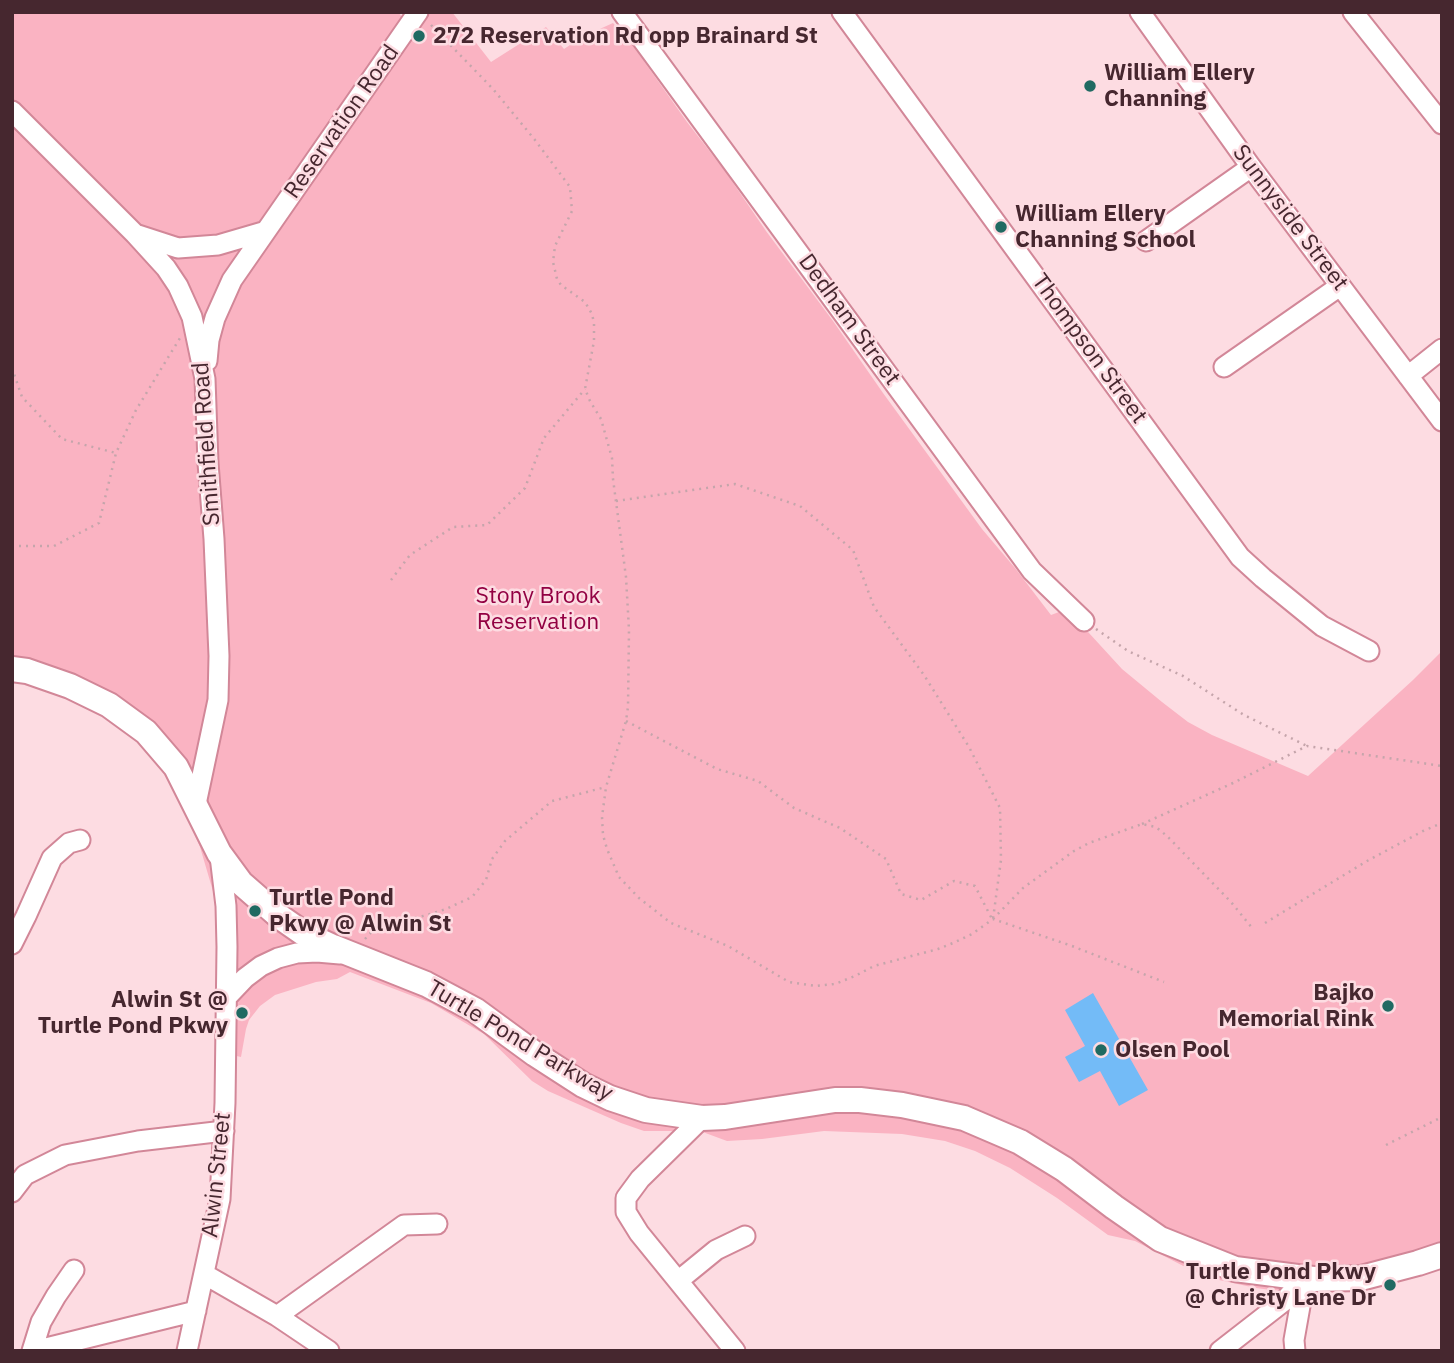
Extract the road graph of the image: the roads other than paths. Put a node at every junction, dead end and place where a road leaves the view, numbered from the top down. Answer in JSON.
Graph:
{"nodes":[{"id":1,"x":622,"y":12,"type":"edge"},
{"id":2,"x":1140,"y":12,"type":"edge"},
{"id":3,"x":1353,"y":12,"type":"edge"},
{"id":4,"x":844,"y":13,"type":"edge"},
{"id":5,"x":422,"y":16,"type":"edge"},
{"id":6,"x":12,"y":111,"type":"edge"},
{"id":7,"x":1442,"y":124,"type":"edge"},
{"id":8,"x":1251,"y":167,"type":"junction"},
{"id":9,"x":266,"y":231,"type":"junction"},
{"id":10,"x":135,"y":234,"type":"junction"},
{"id":11,"x":1146,"y":240,"type":"dead end"},
{"id":12,"x":1340,"y":286,"type":"junction"},
{"id":13,"x":1442,"y":349,"type":"edge"},
{"id":14,"x":1224,"y":367,"type":"dead end"},
{"id":15,"x":1408,"y":376,"type":"junction"},
{"id":16,"x":205,"y":379,"type":"junction"},
{"id":17,"x":1442,"y":421,"type":"edge"},
{"id":18,"x":1084,"y":621,"type":"road end"},
{"id":19,"x":1369,"y":651,"type":"dead end"},
{"id":20,"x":12,"y":669,"type":"edge"},
{"id":21,"x":196,"y":804,"type":"junction"},
{"id":22,"x":80,"y":839,"type":"dead end"},
{"id":23,"x":219,"y":853,"type":"junction"},
{"id":24,"x":12,"y":944,"type":"edge"},
{"id":25,"x":350,"y":955,"type":"junction"},
{"id":26,"x":226,"y":998,"type":"junction"},
{"id":27,"x":702,"y":1118,"type":"junction"},
{"id":28,"x":224,"y":1131,"type":"junction"},
{"id":29,"x":18,"y":1171,"type":"edge"},
{"id":30,"x":12,"y":1192,"type":"edge"},
{"id":31,"x":437,"y":1224,"type":"dead end"},
{"id":32,"x":745,"y":1236,"type":"dead end"},
{"id":33,"x":1442,"y":1255,"type":"edge"},
{"id":34,"x":74,"y":1270,"type":"dead end"},
{"id":35,"x":204,"y":1274,"type":"junction"},
{"id":36,"x":1305,"y":1278,"type":"junction"},
{"id":37,"x":678,"y":1281,"type":"junction"},
{"id":38,"x":196,"y":1311,"type":"junction"},
{"id":39,"x":278,"y":1316,"type":"junction"},
{"id":40,"x":33,"y":1351,"type":"edge"},
{"id":41,"x":187,"y":1351,"type":"edge"},
{"id":42,"x":329,"y":1351,"type":"edge"},
{"id":43,"x":735,"y":1351,"type":"edge"},
{"id":44,"x":1220,"y":1351,"type":"edge"},
{"id":45,"x":1295,"y":1351,"type":"edge"}],
"edges":[{"from":1,"to":18,"type":"street","name":"Dedham Street"},
{"from":2,"to":8,"type":"street","name":"Sunnyside Street"},
{"from":3,"to":7,"type":"street"},
{"from":4,"to":19,"type":"street","name":"Thompson Street"},
{"from":5,"to":9,"type":"street","name":"Reservation Road"},
{"from":6,"to":10,"type":"street","name":"Smithfield Road"},
{"from":8,"to":11,"type":"street"},
{"from":8,"to":12,"type":"street","name":"Sunnyside Street"},
{"from":9,"to":10,"type":"street"},
{"from":9,"to":16,"type":"street","name":"Reservation Road"},
{"from":10,"to":16,"type":"street","name":"Smithfield Road"},
{"from":12,"to":14,"type":"street"},
{"from":12,"to":15,"type":"street","name":"Sunnyside Street"},
{"from":13,"to":15,"type":"street"},
{"from":15,"to":17,"type":"street","name":"Sunnyside Street"},
{"from":16,"to":21,"type":"street","name":"Smithfield Road"},
{"from":20,"to":21,"type":"main road","name":"Turtle Pond Parkway"},
{"from":21,"to":23,"type":"main road","name":"Turtle Pond Parkway"},
{"from":22,"to":24,"type":"street"},
{"from":23,"to":25,"type":"main road","name":"Turtle Pond Parkway"},
{"from":23,"to":26,"type":"street","name":"Alwin Street"},
{"from":25,"to":26,"type":"street"},
{"from":25,"to":27,"type":"main road","name":"Turtle Pond Parkway"},
{"from":26,"to":28,"type":"street","name":"Alwin Street"},
{"from":27,"to":36,"type":"main road","name":"Turtle Pond Parkway"},
{"from":27,"to":37,"type":"street"},
{"from":28,"to":29,"type":"street"},
{"from":28,"to":35,"type":"street","name":"Alwin Street"},
{"from":29,"to":30,"type":"street"},
{"from":31,"to":39,"type":"street"},
{"from":32,"to":37,"type":"street"},
{"from":33,"to":36,"type":"main road","name":"Turtle Pond Parkway"},
{"from":34,"to":40,"type":"street"},
{"from":35,"to":38,"type":"street","name":"Alwin Street"},
{"from":35,"to":39,"type":"street"},
{"from":36,"to":44,"type":"street"},
{"from":36,"to":45,"type":"street"},
{"from":37,"to":43,"type":"street"},
{"from":38,"to":40,"type":"street"},
{"from":38,"to":41,"type":"street","name":"Alwin Street"},
{"from":39,"to":42,"type":"street"}]}
